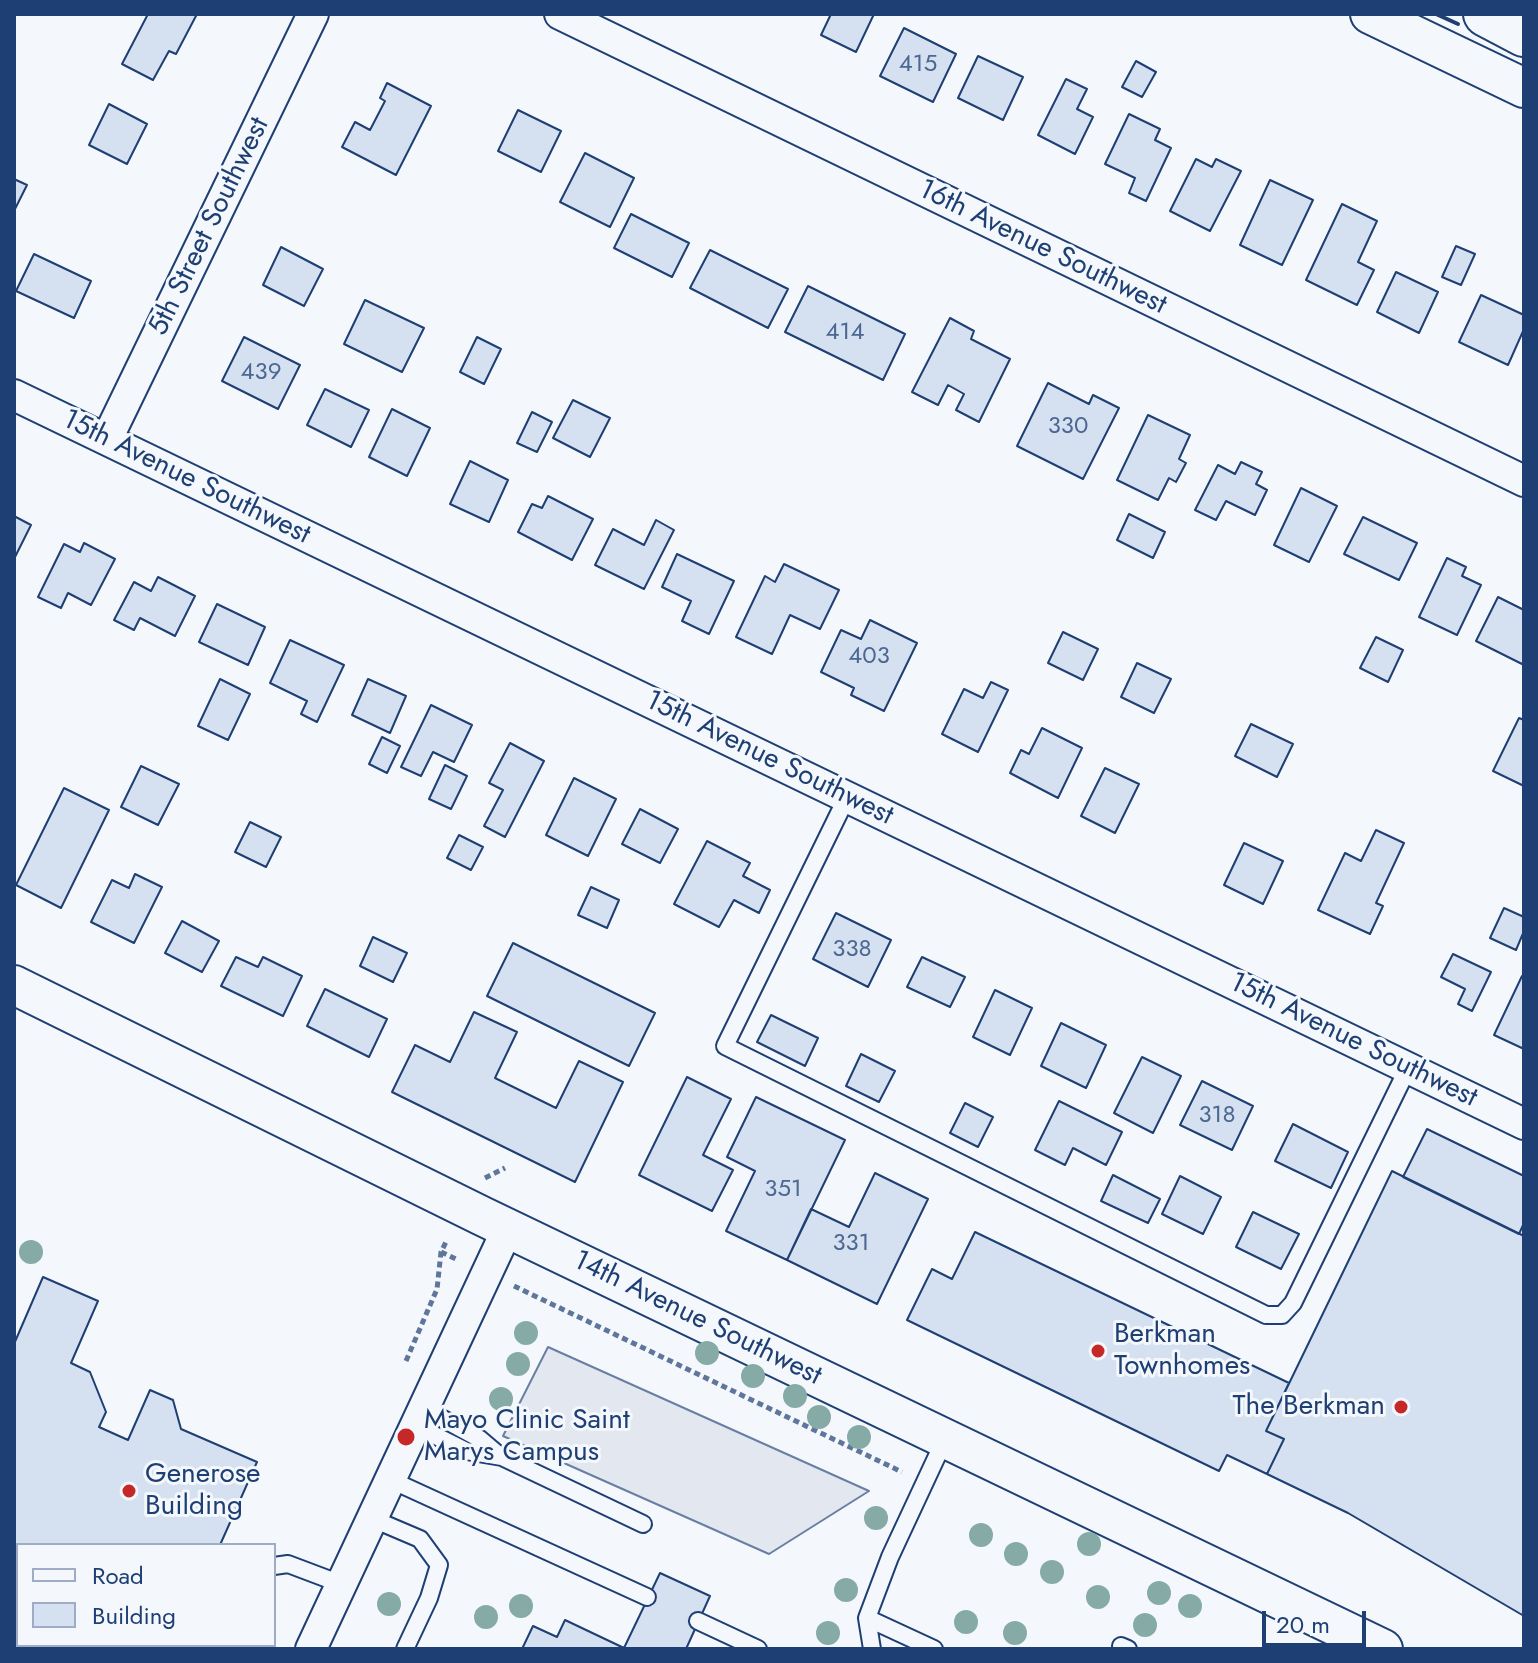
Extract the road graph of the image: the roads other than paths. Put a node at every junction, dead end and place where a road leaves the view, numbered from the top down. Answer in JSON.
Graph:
{"nodes":[{"id":1,"x":313,"y":14,"type":"edge"},
{"id":2,"x":560,"y":14,"type":"edge"},
{"id":3,"x":1370,"y":14,"type":"edge"},
{"id":4,"x":1486,"y":14,"type":"edge"},
{"id":5,"x":1524,"y":34,"type":"edge"},
{"id":6,"x":1524,"y":88,"type":"edge"},
{"id":7,"x":14,"y":395,"type":"edge"},
{"id":8,"x":107,"y":439,"type":"junction"},
{"id":9,"x":1524,"y":481,"type":"edge"},
{"id":10,"x":847,"y":797,"type":"junction"},
{"id":11,"x":14,"y":985,"type":"edge"},
{"id":12,"x":1408,"y":1068,"type":"junction"},
{"id":13,"x":1524,"y":1124,"type":"edge"},
{"id":14,"x":508,"y":1228,"type":"junction"},
{"id":15,"x":420,"y":1417,"type":"junction"},
{"id":16,"x":945,"y":1439,"type":"junction"},
{"id":17,"x":391,"y":1480,"type":"junction"},
{"id":18,"x":373,"y":1519,"type":"junction"},
{"id":19,"x":643,"y":1524,"type":"dead end"},
{"id":20,"x":276,"y":1566,"type":"edge"},
{"id":21,"x":341,"y":1584,"type":"junction"},
{"id":22,"x":647,"y":1597,"type":"dead end"},
{"id":23,"x":867,"y":1618,"type":"junction"},
{"id":24,"x":698,"y":1621,"type":"dead end"},
{"id":25,"x":311,"y":1649,"type":"edge"},
{"id":26,"x":405,"y":1649,"type":"edge"},
{"id":27,"x":758,"y":1649,"type":"edge"},
{"id":28,"x":872,"y":1649,"type":"edge"},
{"id":29,"x":934,"y":1649,"type":"edge"},
{"id":30,"x":1383,"y":1649,"type":"edge"}],
"edges":[{"from":1,"to":8,"type":"street","name":"5th Street Southwest"},
{"from":2,"to":9,"type":"street","name":"16th Avenue Southwest"},
{"from":3,"to":6,"type":"street"},
{"from":4,"to":5,"type":"highway"},
{"from":7,"to":8,"type":"street","name":"15th Avenue Southwest"},
{"from":8,"to":10,"type":"street","name":"15th Avenue Southwest"},
{"from":10,"to":12,"type":"street","name":"15th Avenue Southwest"},
{"from":10,"to":12,"type":"lane"},
{"from":11,"to":14,"type":"street","name":"14th Avenue Southwest"},
{"from":12,"to":13,"type":"street","name":"15th Avenue Southwest"},
{"from":14,"to":15,"type":"street"},
{"from":14,"to":16,"type":"street","name":"14th Avenue Southwest"},
{"from":15,"to":17,"type":"street"},
{"from":15,"to":19,"type":"lane"},
{"from":16,"to":23,"type":"lane"},
{"from":16,"to":30,"type":"street","name":"14th Avenue Southwest"},
{"from":17,"to":18,"type":"street"},
{"from":17,"to":22,"type":"lane"},
{"from":18,"to":21,"type":"street"},
{"from":18,"to":26,"type":"lane"},
{"from":20,"to":21,"type":"lane"},
{"from":21,"to":25,"type":"street"},
{"from":23,"to":28,"type":"lane"},
{"from":23,"to":29,"type":"lane"},
{"from":24,"to":27,"type":"lane"}]}
